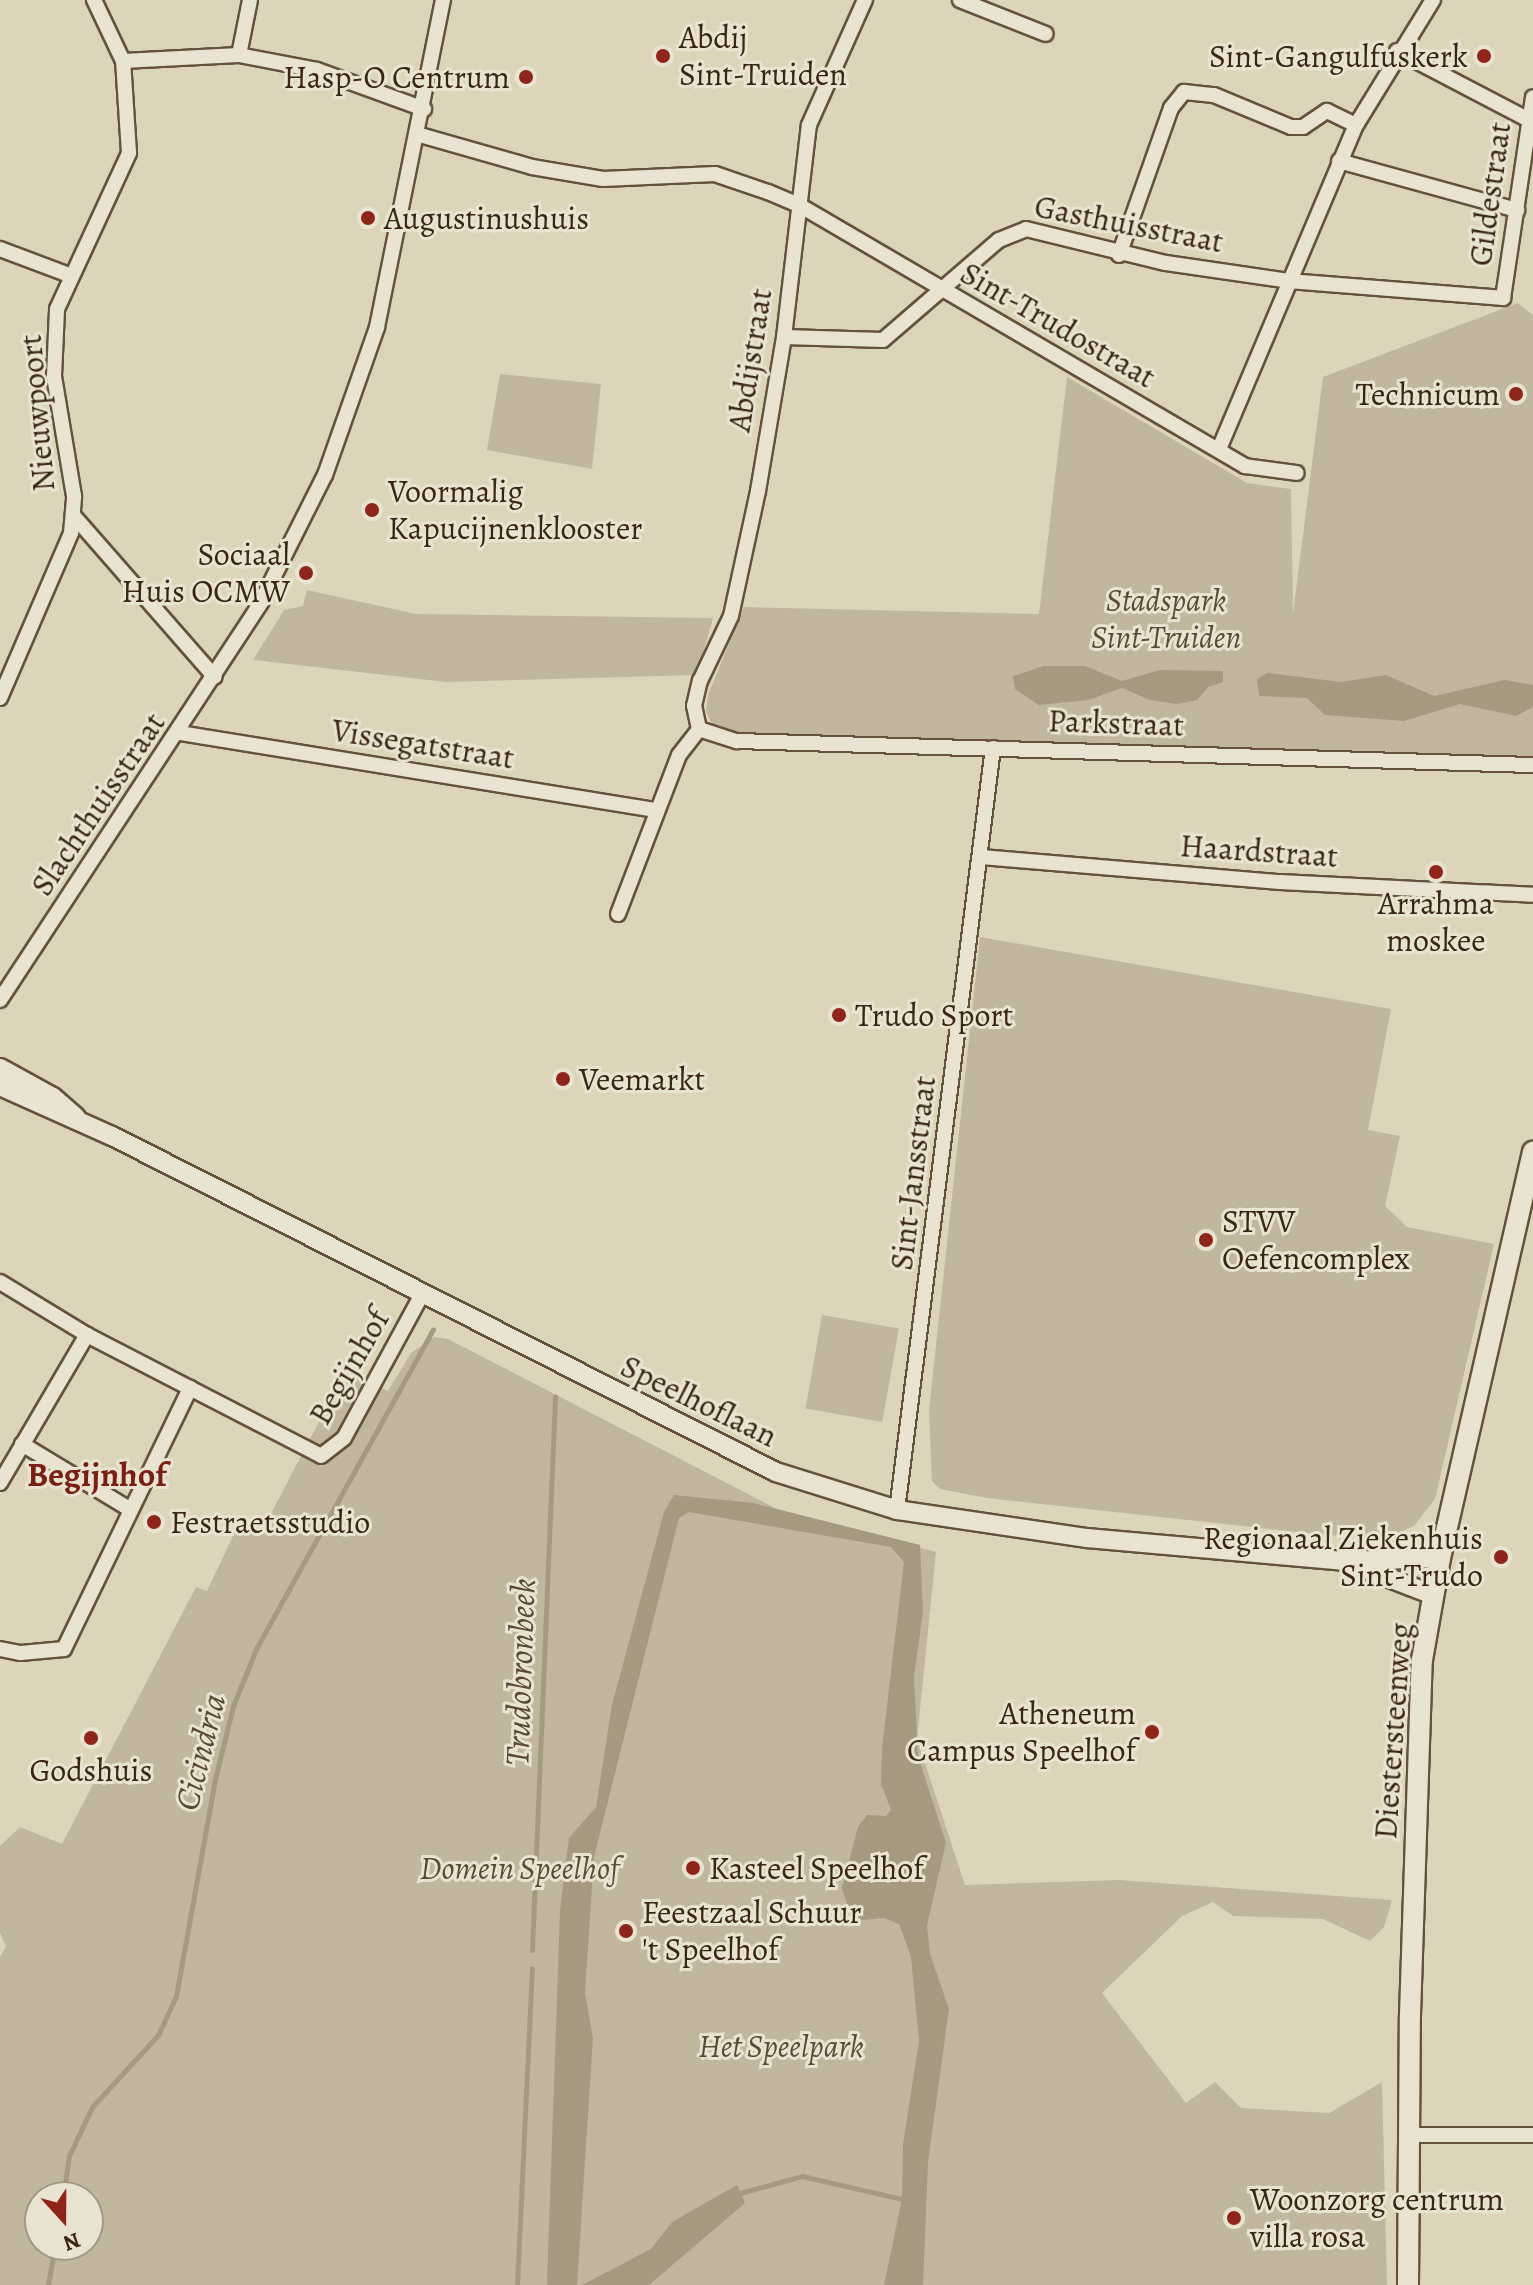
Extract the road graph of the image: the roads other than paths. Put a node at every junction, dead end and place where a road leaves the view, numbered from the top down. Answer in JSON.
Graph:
{"nodes":[{"id":1,"x":94,"y":0,"type":"edge"},
{"id":2,"x":250,"y":0,"type":"edge"},
{"id":3,"x":443,"y":0,"type":"edge"},
{"id":4,"x":865,"y":0,"type":"edge"},
{"id":5,"x":960,"y":0,"type":"edge"},
{"id":6,"x":1433,"y":0,"type":"edge"},
{"id":7,"x":1046,"y":34,"type":"dead end"},
{"id":8,"x":1397,"y":51,"type":"junction"},
{"id":9,"x":239,"y":55,"type":"junction"},
{"id":10,"x":123,"y":61,"type":"junction"},
{"id":11,"x":1533,"y":97,"type":"edge"},
{"id":12,"x":424,"y":109,"type":"junction"},
{"id":13,"x":1529,"y":120,"type":"junction"},
{"id":14,"x":1356,"y":125,"type":"junction"},
{"id":15,"x":420,"y":135,"type":"junction"},
{"id":16,"x":1339,"y":161,"type":"junction"},
{"id":17,"x":799,"y":205,"type":"junction"},
{"id":18,"x":1517,"y":210,"type":"junction"},
{"id":19,"x":0,"y":249,"type":"edge"},
{"id":20,"x":1119,"y":255,"type":"junction"},
{"id":21,"x":69,"y":275,"type":"junction"},
{"id":22,"x":1289,"y":281,"type":"junction"},
{"id":23,"x":940,"y":290,"type":"junction"},
{"id":24,"x":1503,"y":298,"type":"joint"},
{"id":25,"x":784,"y":337,"type":"junction"},
{"id":26,"x":1219,"y":449,"type":"junction"},
{"id":27,"x":1297,"y":473,"type":"dead end"},
{"id":28,"x":73,"y":515,"type":"junction"},
{"id":29,"x":215,"y":677,"type":"junction"},
{"id":30,"x":0,"y":698,"type":"edge"},
{"id":31,"x":699,"y":729,"type":"junction"},
{"id":32,"x":180,"y":733,"type":"junction"},
{"id":33,"x":993,"y":748,"type":"junction"},
{"id":34,"x":1533,"y":765,"type":"edge"},
{"id":35,"x":657,"y":810,"type":"junction"},
{"id":36,"x":981,"y":857,"type":"junction"},
{"id":37,"x":1533,"y":895,"type":"edge"},
{"id":38,"x":618,"y":914,"type":"dead end"},
{"id":39,"x":0,"y":1000,"type":"edge"},
{"id":40,"x":0,"y":1068,"type":"edge"},
{"id":41,"x":0,"y":1086,"type":"edge"},
{"id":42,"x":81,"y":1121,"type":"junction"},
{"id":43,"x":1533,"y":1151,"type":"edge"},
{"id":44,"x":0,"y":1282,"type":"edge"},
{"id":45,"x":421,"y":1296,"type":"junction"},
{"id":46,"x":87,"y":1335,"type":"junction"},
{"id":47,"x":190,"y":1388,"type":"junction"},
{"id":48,"x":22,"y":1444,"type":"junction"},
{"id":49,"x":0,"y":1483,"type":"edge"},
{"id":50,"x":131,"y":1510,"type":"junction"},
{"id":51,"x":897,"y":1510,"type":"junction"},
{"id":52,"x":1440,"y":1558,"type":"junction"},
{"id":53,"x":1346,"y":1561,"type":"junction"},
{"id":54,"x":1433,"y":1595,"type":"junction"},
{"id":55,"x":0,"y":1649,"type":"edge"},
{"id":56,"x":1408,"y":2135,"type":"junction"},
{"id":57,"x":1533,"y":2135,"type":"edge"},
{"id":58,"x":1408,"y":2285,"type":"edge"}],
"edges":[{"from":1,"to":10,"type":"street"},
{"from":2,"to":9,"type":"street"},
{"from":3,"to":12,"type":"street","name":"Slachthuisstraat"},
{"from":4,"to":17,"type":"street","name":"Abdijstraat"},
{"from":5,"to":7,"type":"street"},
{"from":6,"to":8,"type":"street"},
{"from":8,"to":13,"type":"street"},
{"from":8,"to":14,"type":"street"},
{"from":9,"to":10,"type":"street"},
{"from":9,"to":12,"type":"street"},
{"from":10,"to":21,"type":"street","name":"Nieuwpoort"},
{"from":11,"to":13,"type":"street","name":"Gildestraat"},
{"from":12,"to":15,"type":"street","name":"Slachthuisstraat"},
{"from":13,"to":18,"type":"street","name":"Gildestraat"},
{"from":14,"to":16,"type":"street"},
{"from":14,"to":20,"type":"street"},
{"from":15,"to":17,"type":"street","name":"Sint-Trudostraat"},
{"from":15,"to":29,"type":"street","name":"Slachthuisstraat"},
{"from":16,"to":18,"type":"street"},
{"from":16,"to":22,"type":"street"},
{"from":17,"to":23,"type":"street","name":"Sint-Trudostraat"},
{"from":17,"to":25,"type":"street","name":"Abdijstraat"},
{"from":18,"to":24,"type":"street","name":"Gildestraat"},
{"from":19,"to":21,"type":"street"},
{"from":20,"to":22,"type":"street","name":"Gasthuisstraat"},
{"from":20,"to":23,"type":"street","name":"Gasthuisstraat"},
{"from":21,"to":28,"type":"street","name":"Nieuwpoort"},
{"from":22,"to":24,"type":"street","name":"Gasthuisstraat"},
{"from":22,"to":26,"type":"street"},
{"from":23,"to":25,"type":"street","name":"Gasthuisstraat"},
{"from":23,"to":26,"type":"street","name":"Sint-Trudostraat"},
{"from":25,"to":31,"type":"street","name":"Abdijstraat"},
{"from":26,"to":27,"type":"street","name":"Sint-Trudostraat"},
{"from":28,"to":29,"type":"street","name":"Nieuwpoort"},
{"from":28,"to":30,"type":"street"},
{"from":29,"to":32,"type":"street","name":"Slachthuisstraat"},
{"from":31,"to":33,"type":"street","name":"Parkstraat"},
{"from":31,"to":35,"type":"street"},
{"from":32,"to":35,"type":"street","name":"Vissegatstraat"},
{"from":32,"to":39,"type":"street","name":"Slachthuisstraat"},
{"from":33,"to":34,"type":"street","name":"Parkstraat"},
{"from":33,"to":36,"type":"street","name":"Sint-Jansstraat"},
{"from":35,"to":38,"type":"street"},
{"from":36,"to":37,"type":"street","name":"Haardstraat"},
{"from":36,"to":51,"type":"street","name":"Sint-Jansstraat"},
{"from":40,"to":42,"type":"street","name":"Speelhoflaan"},
{"from":41,"to":42,"type":"street","name":"Speelhoflaan"},
{"from":42,"to":45,"type":"street","name":"Speelhoflaan"},
{"from":43,"to":52,"type":"main road","name":"Diestersteenweg"},
{"from":44,"to":46,"type":"street","name":"Begijnhof"},
{"from":45,"to":47,"type":"street","name":"Begijnhof"},
{"from":45,"to":51,"type":"street","name":"Speelhoflaan"},
{"from":46,"to":47,"type":"street","name":"Begijnhof"},
{"from":46,"to":48,"type":"street"},
{"from":47,"to":50,"type":"street"},
{"from":48,"to":49,"type":"street"},
{"from":48,"to":50,"type":"street"},
{"from":50,"to":55,"type":"street"},
{"from":51,"to":53,"type":"street","name":"Speelhoflaan"},
{"from":52,"to":53,"type":"street","name":"Speelhoflaan"},
{"from":52,"to":54,"type":"main road","name":"Diestersteenweg"},
{"from":53,"to":54,"type":"street","name":"Speelhoflaan"},
{"from":54,"to":56,"type":"main road","name":"Diestersteenweg"},
{"from":56,"to":57,"type":"street"},
{"from":56,"to":58,"type":"main road","name":"Diestersteenweg"}]}
